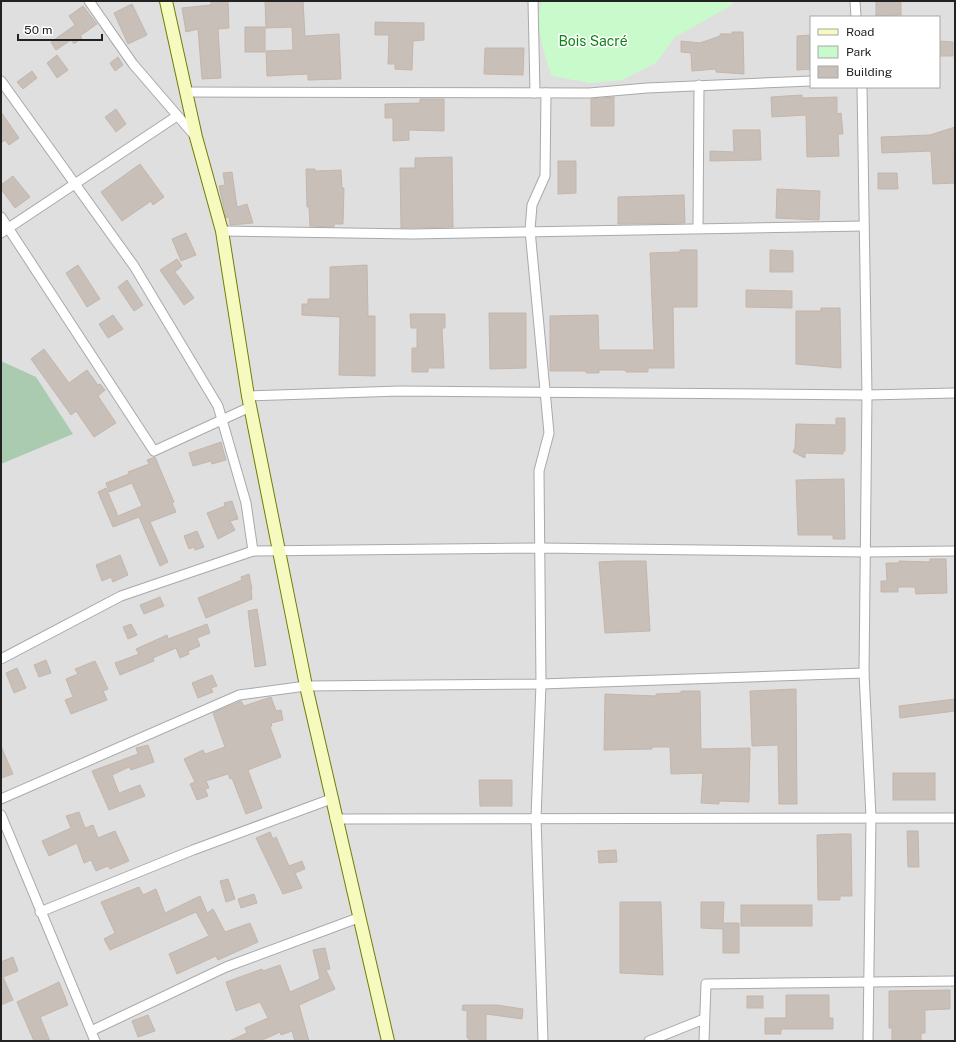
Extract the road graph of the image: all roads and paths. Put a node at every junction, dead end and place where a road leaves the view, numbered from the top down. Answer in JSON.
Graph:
{"nodes":[{"id":1,"x":89,"y":1,"type":"edge"},
{"id":2,"x":166,"y":1,"type":"edge"},
{"id":3,"x":533,"y":1,"type":"edge"},
{"id":4,"x":854,"y":1,"type":"edge"},
{"id":5,"x":856,"y":16,"type":"edge"},
{"id":6,"x":810,"y":81,"type":"edge"},
{"id":7,"x":1,"y":82,"type":"edge"},
{"id":8,"x":700,"y":85,"type":"junction"},
{"id":9,"x":862,"y":88,"type":"edge"},
{"id":10,"x":186,"y":92,"type":"junction"},
{"id":11,"x":535,"y":93,"type":"junction"},
{"id":12,"x":546,"y":93,"type":"junction"},
{"id":13,"x":177,"y":116,"type":"junction"},
{"id":14,"x":196,"y":137,"type":"junction"},
{"id":15,"x":75,"y":185,"type":"junction"},
{"id":16,"x":1,"y":217,"type":"edge"},
{"id":17,"x":864,"y":226,"type":"junction"},
{"id":18,"x":698,"y":228,"type":"junction"},
{"id":19,"x":5,"y":230,"type":"edge"},
{"id":20,"x":530,"y":230,"type":"junction"},
{"id":21,"x":222,"y":231,"type":"junction"},
{"id":22,"x":545,"y":392,"type":"junction"},
{"id":23,"x":955,"y":393,"type":"edge"},
{"id":24,"x":867,"y":395,"type":"junction"},
{"id":25,"x":249,"y":401,"type":"junction"},
{"id":26,"x":222,"y":419,"type":"junction"},
{"id":27,"x":540,"y":548,"type":"junction"},
{"id":28,"x":253,"y":551,"type":"junction"},
{"id":29,"x":280,"y":551,"type":"junction"},
{"id":30,"x":955,"y":551,"type":"edge"},
{"id":31,"x":865,"y":552,"type":"junction"},
{"id":32,"x":1,"y":659,"type":"edge"},
{"id":33,"x":864,"y":673,"type":"junction"},
{"id":34,"x":541,"y":684,"type":"junction"},
{"id":35,"x":306,"y":686,"type":"junction"},
{"id":36,"x":1,"y":798,"type":"edge"},
{"id":37,"x":331,"y":799,"type":"junction"},
{"id":38,"x":1,"y":816,"type":"edge"},
{"id":39,"x":871,"y":817,"type":"junction"},
{"id":40,"x":536,"y":818,"type":"junction"},
{"id":41,"x":955,"y":818,"type":"edge"},
{"id":42,"x":335,"y":819,"type":"junction"},
{"id":43,"x":40,"y":912,"type":"junction"},
{"id":44,"x":358,"y":918,"type":"junction"},
{"id":45,"x":955,"y":981,"type":"edge"},
{"id":46,"x":869,"y":983,"type":"junction"},
{"id":47,"x":704,"y":1019,"type":"junction"},
{"id":48,"x":91,"y":1031,"type":"junction"},
{"id":49,"x":95,"y":1041,"type":"edge"},
{"id":50,"x":388,"y":1041,"type":"edge"},
{"id":51,"x":543,"y":1041,"type":"edge"},
{"id":52,"x":649,"y":1041,"type":"edge"},
{"id":53,"x":704,"y":1041,"type":"edge"},
{"id":54,"x":868,"y":1041,"type":"edge"}],
"edges":[{"from":1,"to":13,"type":"street"},
{"from":2,"to":10,"type":"main road"},
{"from":3,"to":11,"type":"street"},
{"from":4,"to":5,"type":"street"},
{"from":6,"to":8,"type":"street"},
{"from":7,"to":15,"type":"street"},
{"from":8,"to":12,"type":"street"},
{"from":8,"to":18,"type":"street"},
{"from":9,"to":17,"type":"street"},
{"from":10,"to":11,"type":"street"},
{"from":10,"to":14,"type":"main road"},
{"from":11,"to":12,"type":"street"},
{"from":12,"to":20,"type":"street"},
{"from":13,"to":14,"type":"street"},
{"from":13,"to":15,"type":"street"},
{"from":14,"to":21,"type":"main road"},
{"from":15,"to":19,"type":"street"},
{"from":15,"to":26,"type":"street"},
{"from":16,"to":19,"type":"street"},
{"from":17,"to":18,"type":"street"},
{"from":17,"to":24,"type":"street"},
{"from":18,"to":20,"type":"street"},
{"from":19,"to":26,"type":"street"},
{"from":20,"to":21,"type":"street"},
{"from":20,"to":22,"type":"street"},
{"from":21,"to":25,"type":"main road"},
{"from":22,"to":24,"type":"street"},
{"from":22,"to":25,"type":"street"},
{"from":22,"to":27,"type":"street"},
{"from":23,"to":24,"type":"street"},
{"from":24,"to":31,"type":"street"},
{"from":25,"to":26,"type":"street"},
{"from":25,"to":29,"type":"main road"},
{"from":26,"to":28,"type":"street"},
{"from":27,"to":29,"type":"street"},
{"from":27,"to":31,"type":"street"},
{"from":27,"to":34,"type":"street"},
{"from":28,"to":29,"type":"street"},
{"from":28,"to":32,"type":"street"},
{"from":29,"to":35,"type":"main road"},
{"from":30,"to":31,"type":"street"},
{"from":31,"to":33,"type":"street"},
{"from":33,"to":34,"type":"street"},
{"from":33,"to":39,"type":"street"},
{"from":34,"to":35,"type":"street"},
{"from":34,"to":40,"type":"street"},
{"from":35,"to":36,"type":"street"},
{"from":35,"to":37,"type":"main road"},
{"from":37,"to":42,"type":"main road"},
{"from":37,"to":43,"type":"street"},
{"from":38,"to":43,"type":"street"},
{"from":39,"to":40,"type":"street"},
{"from":39,"to":41,"type":"street"},
{"from":39,"to":46,"type":"street"},
{"from":40,"to":42,"type":"street"},
{"from":40,"to":51,"type":"street"},
{"from":42,"to":44,"type":"main road"},
{"from":43,"to":48,"type":"street"},
{"from":44,"to":48,"type":"street"},
{"from":44,"to":50,"type":"main road"},
{"from":45,"to":46,"type":"street"},
{"from":46,"to":47,"type":"street"},
{"from":46,"to":54,"type":"street"},
{"from":47,"to":52,"type":"street"},
{"from":47,"to":53,"type":"street"},
{"from":48,"to":49,"type":"street"}]}
